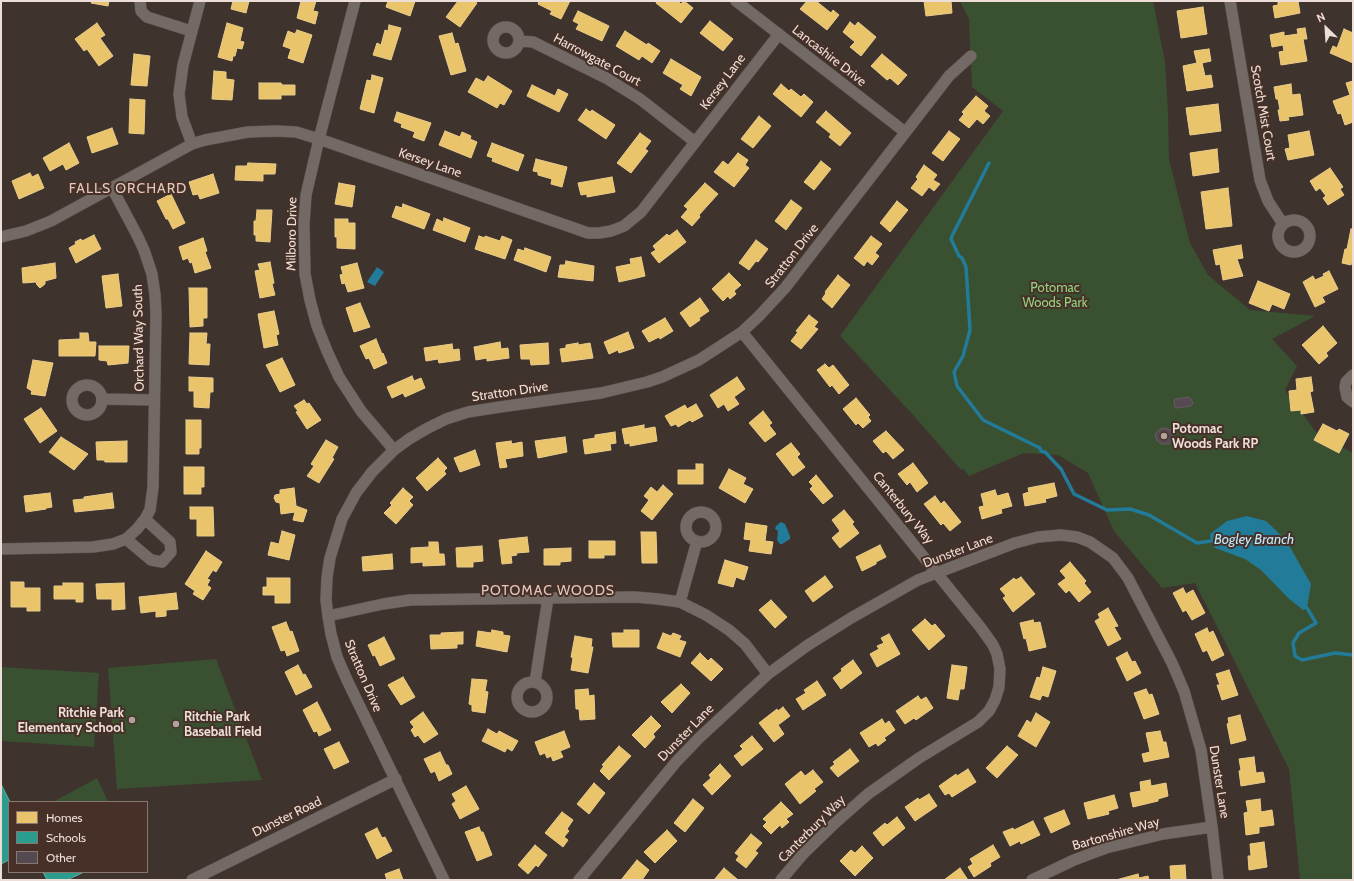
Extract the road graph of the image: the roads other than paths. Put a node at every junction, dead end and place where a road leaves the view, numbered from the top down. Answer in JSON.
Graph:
{"nodes":[{"id":1,"x":140,"y":1,"type":"edge"},
{"id":2,"x":355,"y":1,"type":"edge"},
{"id":3,"x":736,"y":1,"type":"edge"},
{"id":4,"x":1230,"y":1,"type":"edge"},
{"id":5,"x":197,"y":2,"type":"edge"},
{"id":6,"x":191,"y":32,"type":"junction"},
{"id":7,"x":779,"y":34,"type":"junction"},
{"id":8,"x":520,"y":41,"type":"dead end"},
{"id":9,"x":970,"y":56,"type":"dead end"},
{"id":10,"x":905,"y":132,"type":"junction"},
{"id":11,"x":319,"y":139,"type":"junction"},
{"id":12,"x":696,"y":142,"type":"junction"},
{"id":13,"x":192,"y":144,"type":"junction"},
{"id":14,"x":112,"y":188,"type":"junction"},
{"id":15,"x":1283,"y":224,"type":"dead end"},
{"id":16,"x":1,"y":237,"type":"edge"},
{"id":17,"x":742,"y":332,"type":"junction"},
{"id":18,"x":1353,"y":376,"type":"edge"},
{"id":19,"x":103,"y":399,"type":"dead end"},
{"id":20,"x":154,"y":400,"type":"junction"},
{"id":21,"x":1353,"y":402,"type":"edge"},
{"id":22,"x":394,"y":450,"type":"junction"},
{"id":23,"x":145,"y":519,"type":"junction"},
{"id":24,"x":126,"y":538,"type":"junction"},
{"id":25,"x":697,"y":542,"type":"dead end"},
{"id":26,"x":1,"y":549,"type":"edge"},
{"id":27,"x":937,"y":574,"type":"junction"},
{"id":28,"x":548,"y":598,"type":"junction"},
{"id":29,"x":680,"y":602,"type":"junction"},
{"id":30,"x":328,"y":616,"type":"junction"},
{"id":31,"x":768,"y":674,"type":"junction"},
{"id":32,"x":535,"y":682,"type":"dead end"},
{"id":33,"x":396,"y":779,"type":"junction"},
{"id":34,"x":1212,"y":827,"type":"junction"},
{"id":35,"x":192,"y":880,"type":"edge"},
{"id":36,"x":444,"y":880,"type":"edge"},
{"id":37,"x":578,"y":880,"type":"edge"},
{"id":38,"x":781,"y":880,"type":"edge"},
{"id":39,"x":1032,"y":880,"type":"edge"},
{"id":40,"x":1218,"y":880,"type":"edge"}],
"edges":[{"from":1,"to":6,"type":"street"},
{"from":2,"to":11,"type":"street","name":"Milboro Drive"},
{"from":3,"to":7,"type":"street","name":"Lancashire Drive"},
{"from":4,"to":15,"type":"street","name":"Scotch Mist Court"},
{"from":5,"to":6,"type":"street"},
{"from":6,"to":13,"type":"street"},
{"from":7,"to":10,"type":"street","name":"Lancashire Drive"},
{"from":7,"to":12,"type":"street","name":"Kersey Lane"},
{"from":8,"to":12,"type":"street","name":"Harrowgate Court"},
{"from":9,"to":10,"type":"street","name":"Stratton Drive"},
{"from":10,"to":17,"type":"street","name":"Stratton Drive"},
{"from":11,"to":12,"type":"street","name":"Kersey Lane"},
{"from":11,"to":13,"type":"street","name":"Kersey Lane"},
{"from":11,"to":22,"type":"street","name":"Milboro Drive"},
{"from":13,"to":14,"type":"street","name":"Kersey Lane"},
{"from":14,"to":16,"type":"street","name":"Kersey Lane"},
{"from":14,"to":20,"type":"street","name":"Orchard Way South"},
{"from":17,"to":22,"type":"street","name":"Stratton Drive"},
{"from":17,"to":27,"type":"street","name":"Canterbury Way"},
{"from":18,"to":21,"type":"street"},
{"from":19,"to":20,"type":"street","name":"Orchard Way South"},
{"from":20,"to":23,"type":"street","name":"Orchard Way South"},
{"from":22,"to":30,"type":"street","name":"Stratton Drive"},
{"from":23,"to":24,"type":"street","name":"Orchard Way South"},
{"from":23,"to":24,"type":"street"},
{"from":24,"to":26,"type":"street","name":"Orchard Way South"},
{"from":25,"to":29,"type":"street"},
{"from":27,"to":31,"type":"street","name":"Dunster Lane"},
{"from":27,"to":34,"type":"street","name":"Dunster Lane"},
{"from":27,"to":38,"type":"street","name":"Canterbury Way"},
{"from":28,"to":29,"type":"street"},
{"from":28,"to":30,"type":"street"},
{"from":28,"to":32,"type":"street"},
{"from":29,"to":31,"type":"street"},
{"from":30,"to":33,"type":"street","name":"Stratton Drive"},
{"from":31,"to":37,"type":"street","name":"Dunster Lane"},
{"from":33,"to":35,"type":"street","name":"Dunster Road"},
{"from":33,"to":36,"type":"street","name":"Stratton Drive"},
{"from":34,"to":39,"type":"street","name":"Bartonshire Way"},
{"from":34,"to":40,"type":"street","name":"Dunster Lane"}]}
